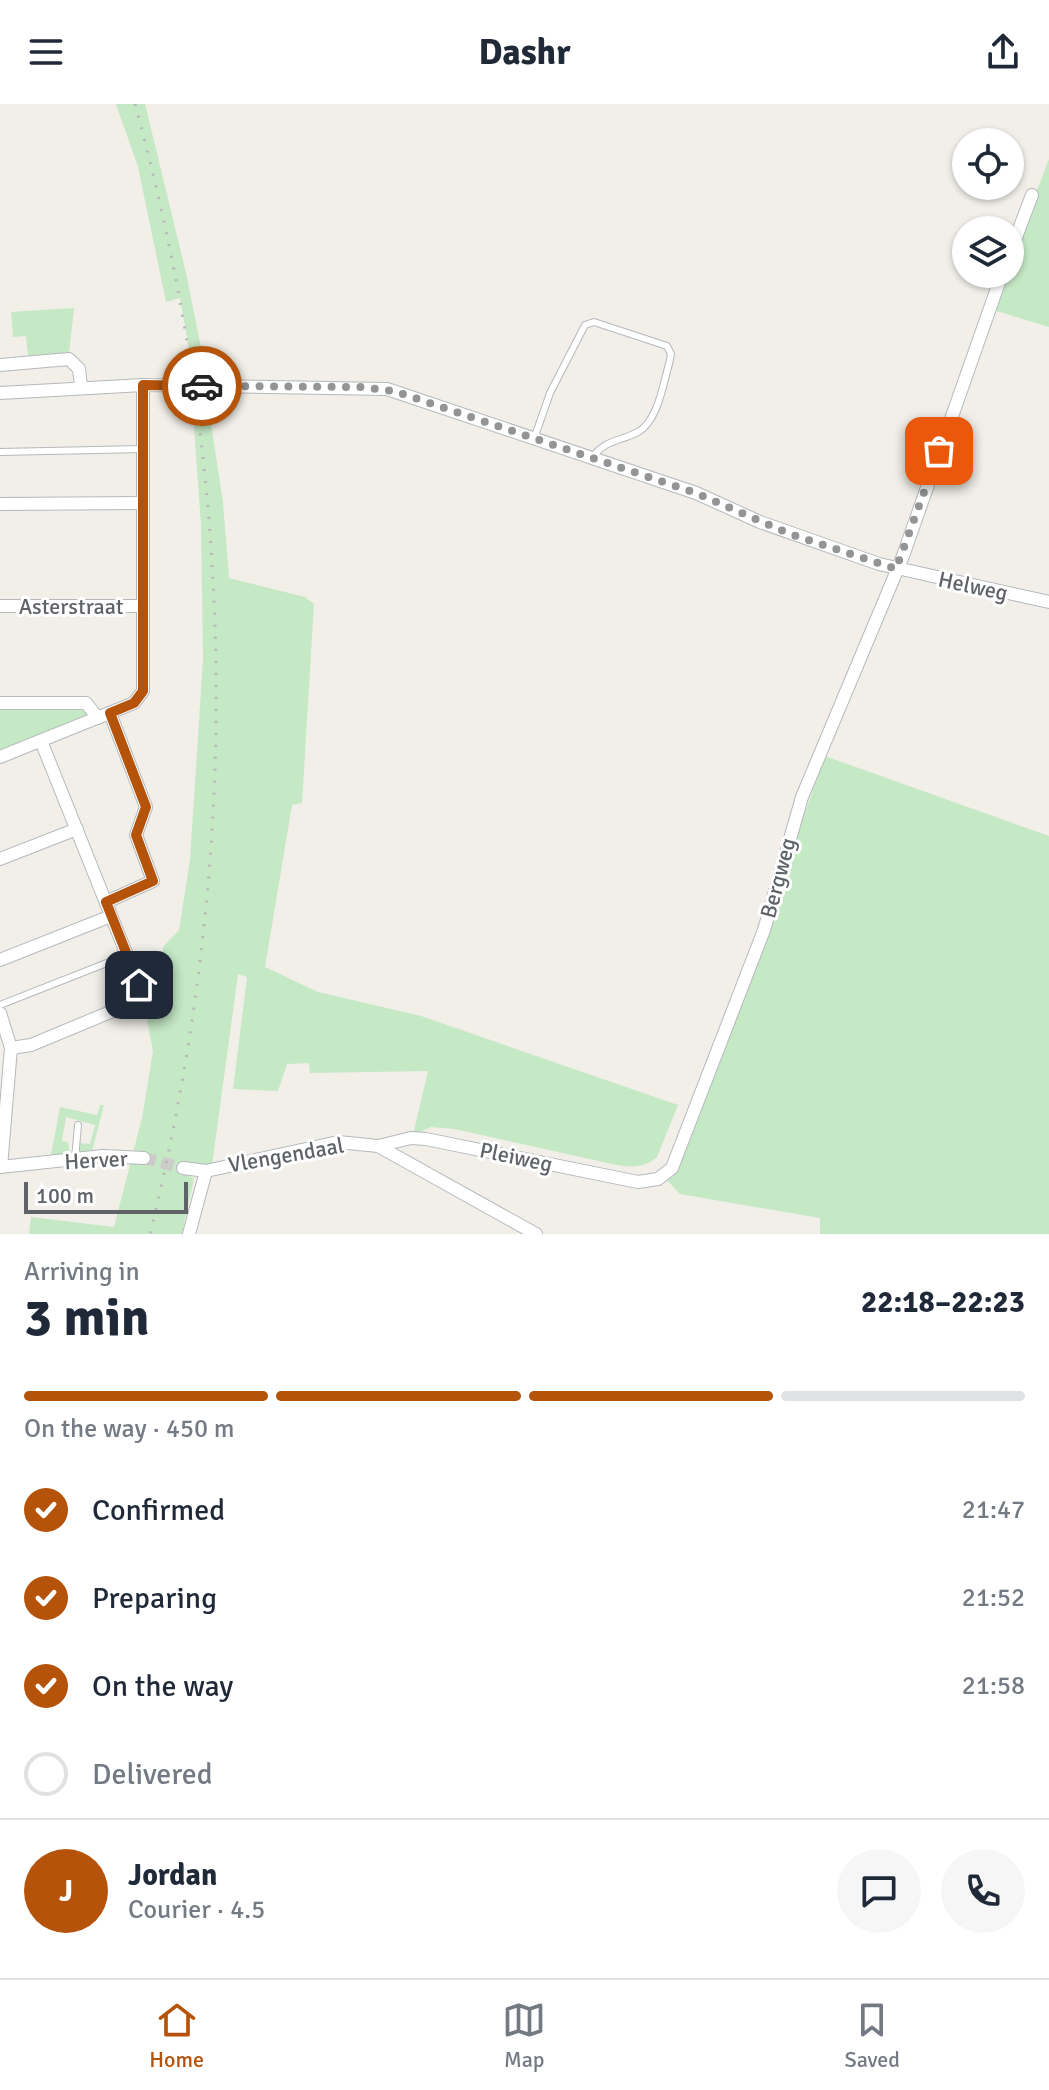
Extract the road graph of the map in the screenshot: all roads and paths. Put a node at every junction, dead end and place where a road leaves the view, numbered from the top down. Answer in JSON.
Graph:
{"nodes":[{"id":1,"x":1032,"y":195,"type":"dead end"},
{"id":2,"x":1024,"y":216,"type":"edge"},
{"id":3,"x":997,"y":288,"type":"edge"},
{"id":4,"x":0,"y":365,"type":"edge"},
{"id":5,"x":143,"y":385,"type":"junction"},
{"id":6,"x":81,"y":386,"type":"junction"},
{"id":7,"x":0,"y":393,"type":"edge"},
{"id":8,"x":534,"y":439,"type":"junction"},
{"id":9,"x":143,"y":449,"type":"junction"},
{"id":10,"x":0,"y":452,"type":"edge"},
{"id":11,"x":591,"y":459,"type":"junction"},
{"id":12,"x":143,"y":503,"type":"junction"},
{"id":13,"x":0,"y":504,"type":"edge"},
{"id":14,"x":896,"y":569,"type":"junction"},
{"id":15,"x":1049,"y":602,"type":"edge"},
{"id":16,"x":0,"y":606,"type":"edge"},
{"id":17,"x":143,"y":606,"type":"junction"},
{"id":18,"x":0,"y":703,"type":"edge"},
{"id":19,"x":104,"y":715,"type":"junction"},
{"id":20,"x":41,"y":741,"type":"junction"},
{"id":21,"x":0,"y":757,"type":"edge"},
{"id":22,"x":77,"y":829,"type":"junction"},
{"id":23,"x":0,"y":859,"type":"edge"},
{"id":24,"x":106,"y":902,"type":"junction"},
{"id":25,"x":111,"y":916,"type":"junction"},
{"id":26,"x":127,"y":955,"type":"junction"},
{"id":27,"x":0,"y":960,"type":"edge"},
{"id":28,"x":0,"y":1005,"type":"edge"},
{"id":29,"x":0,"y":1013,"type":"edge"},
{"id":30,"x":11,"y":1048,"type":"junction"},
{"id":31,"x":78,"y":1125,"type":"dead end"},
{"id":32,"x":378,"y":1146,"type":"junction"},
{"id":33,"x":144,"y":1158,"type":"tunnel mouth"},
{"id":34,"x":75,"y":1159,"type":"junction"},
{"id":35,"x":1,"y":1167,"type":"edge"},
{"id":36,"x":183,"y":1168,"type":"tunnel mouth"},
{"id":37,"x":206,"y":1171,"type":"junction"},
{"id":38,"x":654,"y":1180,"type":"joint"},
{"id":39,"x":189,"y":1234,"type":"edge"},
{"id":40,"x":536,"y":1234,"type":"edge"}],
"edges":[{"from":1,"to":2,"type":"street"},
{"from":3,"to":14,"type":"street","name":"Bergweg"},
{"from":4,"to":6,"type":"street"},
{"from":5,"to":6,"type":"street","name":"Helweg"},
{"from":5,"to":8,"type":"street","name":"Helweg"},
{"from":5,"to":9,"type":"street"},
{"from":6,"to":7,"type":"street","name":"Helweg"},
{"from":8,"to":11,"type":"street","name":"Helweg"},
{"from":8,"to":11,"type":"lane"},
{"from":9,"to":10,"type":"lane"},
{"from":9,"to":12,"type":"street"},
{"from":11,"to":14,"type":"street","name":"Helweg"},
{"from":12,"to":13,"type":"street"},
{"from":12,"to":17,"type":"street"},
{"from":14,"to":15,"type":"street","name":"Helweg"},
{"from":14,"to":38,"type":"street","name":"Bergweg"},
{"from":16,"to":17,"type":"street","name":"Asterstraat"},
{"from":17,"to":19,"type":"street"},
{"from":18,"to":19,"type":"street"},
{"from":19,"to":20,"type":"street"},
{"from":19,"to":24,"type":"street"},
{"from":20,"to":21,"type":"street"},
{"from":20,"to":22,"type":"street"},
{"from":22,"to":23,"type":"street"},
{"from":22,"to":24,"type":"street"},
{"from":24,"to":25,"type":"street"},
{"from":25,"to":26,"type":"street"},
{"from":25,"to":27,"type":"street"},
{"from":26,"to":28,"type":"lane"},
{"from":26,"to":30,"type":"street"},
{"from":29,"to":30,"type":"street"},
{"from":30,"to":35,"type":"street"},
{"from":31,"to":34,"type":"lane"},
{"from":32,"to":37,"type":"street","name":"Vlengendaal"},
{"from":32,"to":38,"type":"street","name":"Pleiweg"},
{"from":32,"to":40,"type":"street","name":"Vlengendaal"},
{"from":33,"to":34,"type":"street","name":"Herver"},
{"from":34,"to":35,"type":"street","name":"Herver"},
{"from":36,"to":37,"type":"street"},
{"from":37,"to":39,"type":"street"}]}
